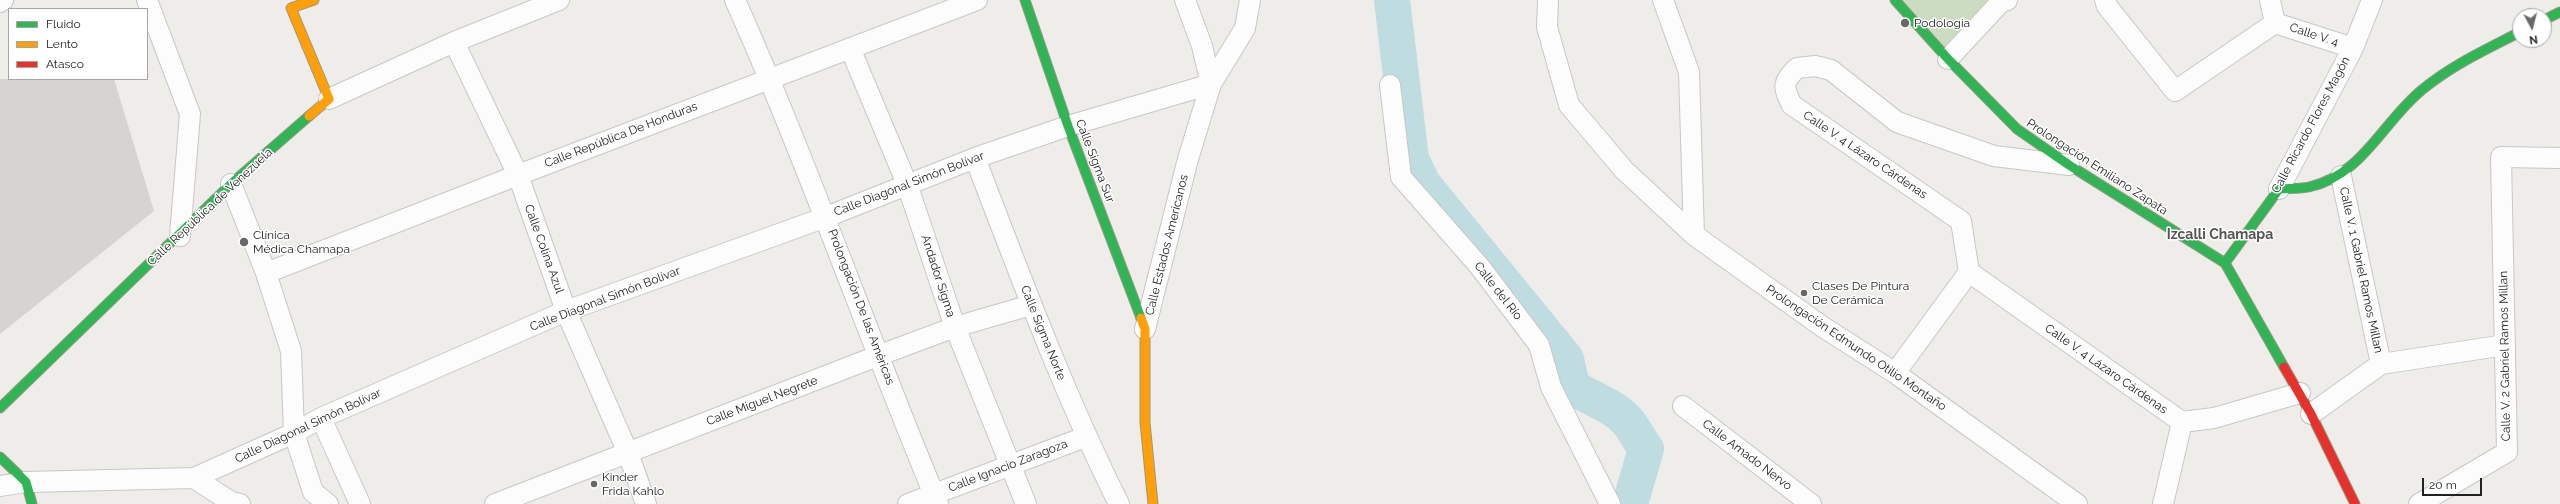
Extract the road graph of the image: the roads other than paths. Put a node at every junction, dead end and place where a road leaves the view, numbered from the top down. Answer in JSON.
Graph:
{"nodes":[{"id":1,"x":3,"y":0,"type":"edge"},
{"id":2,"x":147,"y":0,"type":"edge"},
{"id":3,"x":314,"y":0,"type":"edge"},
{"id":4,"x":559,"y":0,"type":"edge"},
{"id":5,"x":735,"y":0,"type":"edge"},
{"id":6,"x":977,"y":0,"type":"edge"},
{"id":7,"x":1025,"y":0,"type":"edge"},
{"id":8,"x":1185,"y":0,"type":"edge"},
{"id":9,"x":1250,"y":0,"type":"edge"},
{"id":10,"x":1548,"y":0,"type":"edge"},
{"id":11,"x":1663,"y":0,"type":"edge"},
{"id":12,"x":1895,"y":0,"type":"edge"},
{"id":13,"x":2007,"y":0,"type":"edge"},
{"id":14,"x":2105,"y":0,"type":"edge"},
{"id":15,"x":2270,"y":0,"type":"edge"},
{"id":16,"x":2372,"y":0,"type":"edge"},
{"id":17,"x":0,"y":2,"type":"edge"},
{"id":18,"x":289,"y":4,"type":"edge"},
{"id":19,"x":2275,"y":23,"type":"junction"},
{"id":20,"x":2512,"y":36,"type":"edge"},
{"id":21,"x":454,"y":42,"type":"junction"},
{"id":22,"x":850,"y":48,"type":"junction"},
{"id":23,"x":2353,"y":48,"type":"junction"},
{"id":24,"x":1948,"y":59,"type":"junction"},
{"id":25,"x":770,"y":78,"type":"junction"},
{"id":26,"x":1212,"y":84,"type":"junction"},
{"id":27,"x":1390,"y":85,"type":"dead end"},
{"id":28,"x":329,"y":100,"type":"junction"},
{"id":29,"x":1068,"y":126,"type":"junction"},
{"id":30,"x":976,"y":158,"type":"junction"},
{"id":31,"x":2560,"y":158,"type":"edge"},
{"id":32,"x":2068,"y":165,"type":"junction"},
{"id":33,"x":518,"y":175,"type":"junction"},
{"id":34,"x":2341,"y":176,"type":"junction"},
{"id":35,"x":231,"y":184,"type":"junction"},
{"id":36,"x":907,"y":184,"type":"junction"},
{"id":37,"x":2280,"y":189,"type":"junction"},
{"id":38,"x":826,"y":217,"type":"junction"},
{"id":39,"x":1694,"y":235,"type":"junction"},
{"id":40,"x":180,"y":236,"type":"junction"},
{"id":41,"x":2225,"y":263,"type":"junction"},
{"id":42,"x":1969,"y":272,"type":"junction"},
{"id":43,"x":266,"y":273,"type":"junction"},
{"id":44,"x":1031,"y":305,"type":"junction"},
{"id":45,"x":566,"y":311,"type":"junction"},
{"id":46,"x":955,"y":327,"type":"junction"},
{"id":47,"x":1145,"y":329,"type":"junction"},
{"id":48,"x":2505,"y":345,"type":"junction"},
{"id":49,"x":880,"y":355,"type":"junction"},
{"id":50,"x":2381,"y":364,"type":"junction"},
{"id":51,"x":1895,"y":373,"type":"junction"},
{"id":52,"x":2300,"y":393,"type":"junction"},
{"id":53,"x":1683,"y":406,"type":"dead end"},
{"id":54,"x":0,"y":408,"type":"edge"},
{"id":55,"x":2311,"y":414,"type":"junction"},
{"id":56,"x":321,"y":418,"type":"junction"},
{"id":57,"x":2182,"y":422,"type":"junction"},
{"id":58,"x":294,"y":433,"type":"junction"},
{"id":59,"x":1085,"y":437,"type":"junction"},
{"id":60,"x":628,"y":453,"type":"junction"},
{"id":61,"x":0,"y":457,"type":"edge"},
{"id":62,"x":1011,"y":464,"type":"junction"},
{"id":63,"x":194,"y":478,"type":"junction"},
{"id":64,"x":26,"y":482,"type":"junction"},
{"id":65,"x":0,"y":486,"type":"edge"},
{"id":66,"x":936,"y":499,"type":"edge"},
{"id":67,"x":32,"y":504,"type":"edge"},
{"id":68,"x":240,"y":504,"type":"edge"},
{"id":69,"x":328,"y":504,"type":"edge"},
{"id":70,"x":360,"y":504,"type":"edge"},
{"id":71,"x":495,"y":504,"type":"edge"},
{"id":72,"x":646,"y":504,"type":"edge"},
{"id":73,"x":908,"y":504,"type":"edge"},
{"id":74,"x":1026,"y":504,"type":"edge"},
{"id":75,"x":1119,"y":504,"type":"edge"},
{"id":76,"x":1153,"y":504,"type":"edge"},
{"id":77,"x":1610,"y":504,"type":"edge"},
{"id":78,"x":1811,"y":504,"type":"edge"},
{"id":79,"x":2077,"y":504,"type":"edge"},
{"id":80,"x":2163,"y":504,"type":"edge"},
{"id":81,"x":2355,"y":504,"type":"edge"},
{"id":82,"x":2419,"y":504,"type":"edge"}],
"edges":[{"from":1,"to":17,"type":"street"},
{"from":2,"to":40,"type":"street"},
{"from":3,"to":18,"type":"main road"},
{"from":4,"to":21,"type":"street","name":"Calle República de Venezuela"},
{"from":5,"to":25,"type":"street","name":"Prolongación De las Américas"},
{"from":6,"to":22,"type":"street","name":"Calle República De Honduras"},
{"from":7,"to":29,"type":"main road","name":"Calle Sigma Sur"},
{"from":8,"to":26,"type":"street"},
{"from":9,"to":26,"type":"street","name":"Calle Estados Americanos"},
{"from":10,"to":39,"type":"street","name":"Prolongación Edmundo Otilio Montaño"},
{"from":11,"to":39,"type":"street"},
{"from":12,"to":24,"type":"main road","name":"Prolongación Emiliano Zapata"},
{"from":13,"to":24,"type":"street"},
{"from":14,"to":19,"type":"street"},
{"from":15,"to":19,"type":"street"},
{"from":16,"to":23,"type":"street","name":"Calle Ricardo Flores Magón"},
{"from":18,"to":28,"type":"main road"},
{"from":19,"to":23,"type":"street","name":"Calle V. 4"},
{"from":20,"to":34,"type":"main road"},
{"from":21,"to":28,"type":"street","name":"Calle República de Venezuela"},
{"from":21,"to":33,"type":"street","name":"Calle Colina Azul"},
{"from":22,"to":25,"type":"street","name":"Calle República De Honduras"},
{"from":22,"to":36,"type":"street","name":"Andador Sigma"},
{"from":23,"to":37,"type":"street","name":"Calle Ricardo Flores Magón"},
{"from":24,"to":32,"type":"main road","name":"Prolongación Emiliano Zapata"},
{"from":25,"to":33,"type":"street","name":"Calle República De Honduras"},
{"from":25,"to":38,"type":"street","name":"Prolongación De las Américas"},
{"from":26,"to":29,"type":"street","name":"Calle Diagonal Simón Bolívar"},
{"from":26,"to":47,"type":"street","name":"Calle Estados Americanos"},
{"from":27,"to":77,"type":"street","name":"Calle del Río"},
{"from":28,"to":35,"type":"main road","name":"Calle República de Venezuela"},
{"from":29,"to":30,"type":"street","name":"Calle Diagonal Simón Bolívar"},
{"from":29,"to":47,"type":"main road","name":"Calle Sigma Sur"},
{"from":30,"to":36,"type":"street","name":"Calle Diagonal Simón Bolívar"},
{"from":30,"to":44,"type":"street","name":"Calle Sigma Norte"},
{"from":31,"to":48,"type":"street","name":"Calle V. 2 Gabriel Ramos Millan"},
{"from":32,"to":41,"type":"main road","name":"Prolongación Emiliano Zapata"},
{"from":32,"to":42,"type":"street","name":"Calle V. 4 Lázaro Cárdenas"},
{"from":33,"to":43,"type":"street","name":"Calle República De Honduras"},
{"from":33,"to":45,"type":"street","name":"Calle Colina Azul"},
{"from":34,"to":37,"type":"main road"},
{"from":34,"to":50,"type":"street","name":"Calle V. 1 Gabriel Ramos Millan"},
{"from":35,"to":40,"type":"main road","name":"Calle República de Venezuela"},
{"from":35,"to":43,"type":"street"},
{"from":36,"to":38,"type":"street","name":"Calle Diagonal Simón Bolívar"},
{"from":36,"to":46,"type":"street","name":"Andador Sigma"},
{"from":37,"to":41,"type":"main road","name":"Calle Ricardo Flores Magón"},
{"from":38,"to":45,"type":"street","name":"Calle Diagonal Simón Bolívar"},
{"from":38,"to":49,"type":"street","name":"Prolongación De las Américas"},
{"from":39,"to":51,"type":"street","name":"Prolongación Edmundo Otilio Montaño"},
{"from":40,"to":54,"type":"main road","name":"Calle República de Venezuela"},
{"from":41,"to":52,"type":"main road","name":"Prolongación Emiliano Zapata"},
{"from":42,"to":51,"type":"street"},
{"from":42,"to":57,"type":"street","name":"Calle V. 4 Lázaro Cárdenas"},
{"from":43,"to":58,"type":"street"},
{"from":44,"to":46,"type":"street","name":"Calle Miguel Negrete"},
{"from":44,"to":59,"type":"street","name":"Calle Sigma Norte"},
{"from":45,"to":56,"type":"street","name":"Calle Diagonal Simón Bolívar"},
{"from":45,"to":60,"type":"street","name":"Calle Colina Azul"},
{"from":46,"to":49,"type":"street","name":"Calle Miguel Negrete"},
{"from":46,"to":62,"type":"street","name":"Andador Sigma"},
{"from":47,"to":76,"type":"main road","name":"Calle Estados Americanos"},
{"from":48,"to":50,"type":"street"},
{"from":48,"to":82,"type":"street","name":"Calle V. 2 Gabriel Ramos Millan"},
{"from":49,"to":60,"type":"street","name":"Calle Miguel Negrete"},
{"from":49,"to":66,"type":"street","name":"Prolongación De las Américas"},
{"from":50,"to":55,"type":"street"},
{"from":51,"to":79,"type":"street","name":"Prolongación Edmundo Otilio Montaño"},
{"from":52,"to":55,"type":"main road","name":"Prolongación Emiliano Zapata"},
{"from":52,"to":57,"type":"street"},
{"from":53,"to":78,"type":"street","name":"Calle Amado Nervo"},
{"from":55,"to":81,"type":"main road","name":"Prolongación Emiliano Zapata"},
{"from":56,"to":58,"type":"street","name":"Calle Diagonal Simón Bolívar"},
{"from":56,"to":70,"type":"street"},
{"from":57,"to":80,"type":"street"},
{"from":58,"to":63,"type":"street","name":"Calle Diagonal Simón Bolívar"},
{"from":58,"to":69,"type":"street"},
{"from":59,"to":62,"type":"street","name":"Calle Ignacio Zaragoza"},
{"from":59,"to":75,"type":"street","name":"Calle Sigma Norte"},
{"from":60,"to":71,"type":"street","name":"Calle Miguel Negrete"},
{"from":60,"to":72,"type":"street","name":"Calle Colina Azul"},
{"from":61,"to":64,"type":"main road"},
{"from":62,"to":66,"type":"street","name":"Calle Ignacio Zaragoza"},
{"from":62,"to":74,"type":"street","name":"Andador Sigma"},
{"from":63,"to":64,"type":"street","name":"Calle Diagonal Simón Bolívar"},
{"from":63,"to":68,"type":"street"},
{"from":64,"to":65,"type":"street","name":"Calle Diagonal Simón Bolívar"},
{"from":64,"to":67,"type":"main road"},
{"from":66,"to":73,"type":"street","name":"Calle Ignacio Zaragoza"}]}
